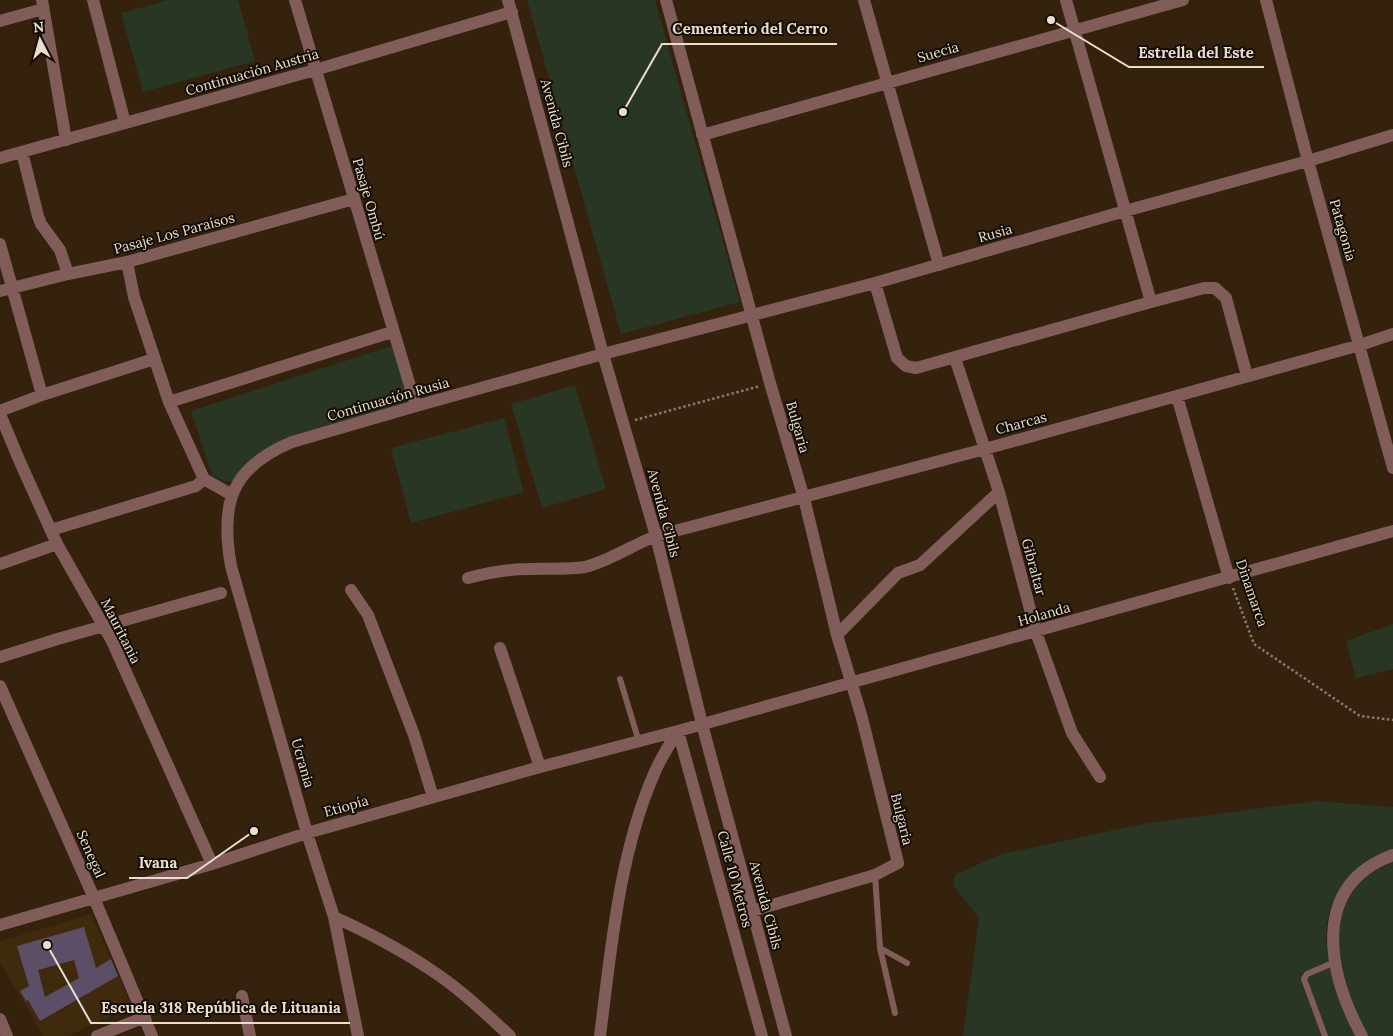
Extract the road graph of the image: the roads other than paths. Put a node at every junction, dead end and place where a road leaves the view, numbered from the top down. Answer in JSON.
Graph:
{"nodes":[{"id":1,"x":93,"y":0,"type":"edge"},
{"id":2,"x":295,"y":0,"type":"edge"},
{"id":3,"x":666,"y":0,"type":"edge"},
{"id":4,"x":864,"y":0,"type":"edge"},
{"id":5,"x":1066,"y":0,"type":"edge"},
{"id":6,"x":1183,"y":0,"type":"edge"},
{"id":7,"x":1266,"y":0,"type":"edge"},
{"id":8,"x":43,"y":2,"type":"edge"},
{"id":9,"x":510,"y":6,"type":"edge"},
{"id":10,"x":0,"y":21,"type":"edge"},
{"id":11,"x":1074,"y":30,"type":"junction"},
{"id":12,"x":315,"y":70,"type":"junction"},
{"id":13,"x":887,"y":82,"type":"junction"},
{"id":14,"x":125,"y":123,"type":"junction"},
{"id":15,"x":702,"y":134,"type":"junction"},
{"id":16,"x":1393,"y":136,"type":"edge"},
{"id":17,"x":66,"y":140,"type":"junction"},
{"id":18,"x":22,"y":152,"type":"junction"},
{"id":19,"x":0,"y":158,"type":"edge"},
{"id":20,"x":1308,"y":161,"type":"junction"},
{"id":21,"x":354,"y":199,"type":"junction"},
{"id":22,"x":1125,"y":211,"type":"junction"},
{"id":23,"x":0,"y":244,"type":"edge"},
{"id":24,"x":127,"y":262,"type":"junction"},
{"id":25,"x":939,"y":265,"type":"junction"},
{"id":26,"x":68,"y":274,"type":"junction"},
{"id":27,"x":875,"y":283,"type":"junction"},
{"id":28,"x":6,"y":289,"type":"edge"},
{"id":29,"x":1151,"y":302,"type":"junction"},
{"id":30,"x":751,"y":315,"type":"junction"},
{"id":31,"x":392,"y":332,"type":"junction"},
{"id":32,"x":1393,"y":334,"type":"edge"},
{"id":33,"x":1360,"y":345,"type":"junction"},
{"id":34,"x":603,"y":354,"type":"junction"},
{"id":35,"x":955,"y":358,"type":"junction"},
{"id":36,"x":154,"y":360,"type":"junction"},
{"id":37,"x":1247,"y":376,"type":"junction"},
{"id":38,"x":42,"y":395,"type":"junction"},
{"id":39,"x":1177,"y":396,"type":"junction"},
{"id":40,"x":169,"y":402,"type":"junction"},
{"id":41,"x":416,"y":406,"type":"junction"},
{"id":42,"x":0,"y":412,"type":"edge"},
{"id":43,"x":985,"y":449,"type":"junction"},
{"id":44,"x":1393,"y":468,"type":"edge"},
{"id":45,"x":204,"y":479,"type":"junction"},
{"id":46,"x":999,"y":492,"type":"junction"},
{"id":47,"x":232,"y":494,"type":"junction"},
{"id":48,"x":804,"y":498,"type":"junction"},
{"id":49,"x":227,"y":526,"type":"joint"},
{"id":50,"x":51,"y":530,"type":"junction"},
{"id":51,"x":1393,"y":531,"type":"edge"},
{"id":52,"x":656,"y":536,"type":"junction"},
{"id":53,"x":57,"y":544,"type":"junction"},
{"id":54,"x":0,"y":564,"type":"edge"},
{"id":55,"x":468,"y":578,"type":"dead end"},
{"id":56,"x":1229,"y":578,"type":"junction"},
{"id":57,"x":351,"y":590,"type":"dead end"},
{"id":58,"x":221,"y":593,"type":"dead end"},
{"id":59,"x":104,"y":626,"type":"junction"},
{"id":60,"x":1036,"y":632,"type":"junction"},
{"id":61,"x":837,"y":635,"type":"junction"},
{"id":62,"x":500,"y":648,"type":"dead end"},
{"id":63,"x":0,"y":656,"type":"edge"},
{"id":64,"x":620,"y":679,"type":"dead end"},
{"id":65,"x":851,"y":683,"type":"junction"},
{"id":66,"x":0,"y":686,"type":"edge"},
{"id":67,"x":702,"y":724,"type":"junction"},
{"id":68,"x":678,"y":731,"type":"junction"},
{"id":69,"x":639,"y":742,"type":"junction"},
{"id":70,"x":540,"y":766,"type":"junction"},
{"id":71,"x":1100,"y":777,"type":"dead end"},
{"id":72,"x":433,"y":797,"type":"junction"},
{"id":73,"x":307,"y":833,"type":"junction"},
{"id":74,"x":1393,"y":855,"type":"edge"},
{"id":75,"x":212,"y":864,"type":"junction"},
{"id":76,"x":875,"y":875,"type":"junction"},
{"id":77,"x":94,"y":898,"type":"junction"},
{"id":78,"x":752,"y":911,"type":"junction"},
{"id":79,"x":334,"y":917,"type":"junction"},
{"id":80,"x":0,"y":925,"type":"edge"},
{"id":81,"x":880,"y":948,"type":"junction"},
{"id":82,"x":1335,"y":962,"type":"junction"},
{"id":83,"x":907,"y":963,"type":"dead end"},
{"id":84,"x":242,"y":996,"type":"dead end"},
{"id":85,"x":895,"y":1013,"type":"dead end"},
{"id":86,"x":145,"y":1017,"type":"junction"},
{"id":87,"x":0,"y":1019,"type":"edge"},
{"id":88,"x":7,"y":1036,"type":"edge"},
{"id":89,"x":97,"y":1036,"type":"edge"},
{"id":90,"x":152,"y":1036,"type":"edge"},
{"id":91,"x":250,"y":1036,"type":"edge"},
{"id":92,"x":358,"y":1036,"type":"edge"},
{"id":93,"x":510,"y":1036,"type":"edge"},
{"id":94,"x":600,"y":1036,"type":"edge"},
{"id":95,"x":762,"y":1036,"type":"edge"},
{"id":96,"x":786,"y":1036,"type":"edge"},
{"id":97,"x":1325,"y":1036,"type":"edge"},
{"id":98,"x":1362,"y":1036,"type":"edge"}],
"edges":[{"from":1,"to":14,"type":"street"},
{"from":2,"to":12,"type":"street","name":"Pasaje Ombú"},
{"from":3,"to":15,"type":"street","name":"Bulgaria"},
{"from":4,"to":13,"type":"street"},
{"from":5,"to":11,"type":"street"},
{"from":6,"to":11,"type":"street","name":"Suecia"},
{"from":7,"to":20,"type":"street","name":"Patagonia"},
{"from":8,"to":10,"type":"street"},
{"from":8,"to":17,"type":"street"},
{"from":9,"to":12,"type":"street","name":"Continuación Austria"},
{"from":9,"to":34,"type":"street","name":"Avenida Cibils"},
{"from":11,"to":13,"type":"street","name":"Suecia"},
{"from":11,"to":22,"type":"street"},
{"from":12,"to":14,"type":"street","name":"Continuación Austria"},
{"from":12,"to":21,"type":"street","name":"Pasaje Ombú"},
{"from":13,"to":15,"type":"street","name":"Suecia"},
{"from":13,"to":25,"type":"street"},
{"from":14,"to":17,"type":"street","name":"Continuación Austria"},
{"from":15,"to":30,"type":"street","name":"Bulgaria"},
{"from":16,"to":20,"type":"street","name":"Rusia"},
{"from":17,"to":18,"type":"street","name":"Continuación Austria"},
{"from":18,"to":19,"type":"street","name":"Continuación Austria"},
{"from":18,"to":26,"type":"street"},
{"from":20,"to":22,"type":"street","name":"Rusia"},
{"from":20,"to":33,"type":"street","name":"Patagonia"},
{"from":21,"to":24,"type":"street","name":"Pasaje Los Paraísos"},
{"from":21,"to":31,"type":"street","name":"Pasaje Ombú"},
{"from":22,"to":25,"type":"street","name":"Rusia"},
{"from":22,"to":29,"type":"street"},
{"from":23,"to":28,"type":"street"},
{"from":24,"to":26,"type":"street","name":"Pasaje Los Paraísos"},
{"from":24,"to":36,"type":"street"},
{"from":25,"to":27,"type":"street","name":"Rusia"},
{"from":26,"to":28,"type":"street","name":"Pasaje Los Paraísos"},
{"from":27,"to":30,"type":"street","name":"Rusia"},
{"from":27,"to":35,"type":"street"},
{"from":28,"to":38,"type":"street"},
{"from":29,"to":35,"type":"street"},
{"from":29,"to":37,"type":"street"},
{"from":30,"to":34,"type":"street","name":"Rusia"},
{"from":30,"to":48,"type":"street","name":"Bulgaria"},
{"from":31,"to":40,"type":"street"},
{"from":31,"to":41,"type":"street","name":"Pasaje Ombú"},
{"from":32,"to":33,"type":"street","name":"Charcas"},
{"from":33,"to":37,"type":"street","name":"Charcas"},
{"from":33,"to":44,"type":"street","name":"Patagonia"},
{"from":34,"to":41,"type":"street","name":"Continuación Rusia"},
{"from":34,"to":52,"type":"street","name":"Avenida Cibils"},
{"from":35,"to":43,"type":"street","name":"Gibraltar"},
{"from":36,"to":38,"type":"street"},
{"from":36,"to":40,"type":"street"},
{"from":37,"to":39,"type":"street","name":"Charcas"},
{"from":38,"to":42,"type":"street"},
{"from":39,"to":43,"type":"street","name":"Charcas"},
{"from":39,"to":56,"type":"street","name":"Dinamarca"},
{"from":40,"to":45,"type":"street"},
{"from":41,"to":47,"type":"street","name":"Continuación Rusia"},
{"from":42,"to":50,"type":"street","name":"Mauritania"},
{"from":43,"to":46,"type":"street","name":"Gibraltar"},
{"from":43,"to":48,"type":"street","name":"Charcas"},
{"from":45,"to":47,"type":"street"},
{"from":45,"to":50,"type":"street"},
{"from":46,"to":60,"type":"street","name":"Gibraltar"},
{"from":46,"to":61,"type":"street"},
{"from":47,"to":49,"type":"street","name":"Continuación Rusia"},
{"from":48,"to":52,"type":"street","name":"Charcas"},
{"from":48,"to":61,"type":"street","name":"Bulgaria"},
{"from":49,"to":73,"type":"street","name":"Ucrania"},
{"from":50,"to":53,"type":"street","name":"Mauritania"},
{"from":51,"to":56,"type":"street","name":"Holanda"},
{"from":52,"to":55,"type":"street","name":"Charcas"},
{"from":52,"to":67,"type":"street","name":"Avenida Cibils"},
{"from":53,"to":54,"type":"street"},
{"from":53,"to":59,"type":"street","name":"Mauritania"},
{"from":56,"to":60,"type":"street","name":"Holanda"},
{"from":57,"to":72,"type":"street"},
{"from":58,"to":59,"type":"street"},
{"from":59,"to":63,"type":"street"},
{"from":59,"to":75,"type":"street","name":"Mauritania"},
{"from":60,"to":65,"type":"street","name":"Holanda"},
{"from":60,"to":71,"type":"street","name":"Gibraltar"},
{"from":61,"to":65,"type":"street","name":"Bulgaria"},
{"from":62,"to":70,"type":"street"},
{"from":64,"to":69,"type":"lane"},
{"from":65,"to":67,"type":"street","name":"Holanda"},
{"from":65,"to":76,"type":"street","name":"Bulgaria"},
{"from":66,"to":77,"type":"street","name":"Senegal"},
{"from":67,"to":68,"type":"street","name":"Etiopía"},
{"from":67,"to":78,"type":"street","name":"Avenida Cibils"},
{"from":68,"to":69,"type":"street","name":"Etiopía"},
{"from":68,"to":94,"type":"street"},
{"from":68,"to":95,"type":"street","name":"Calle 10 Metros"},
{"from":69,"to":70,"type":"street","name":"Etiopía"},
{"from":70,"to":72,"type":"street","name":"Etiopía"},
{"from":72,"to":73,"type":"street","name":"Etiopía"},
{"from":73,"to":75,"type":"street","name":"Etiopía"},
{"from":73,"to":79,"type":"street","name":"Ucrania"},
{"from":74,"to":82,"type":"street"},
{"from":75,"to":77,"type":"street","name":"Etiopía"},
{"from":76,"to":78,"type":"street"},
{"from":76,"to":81,"type":"lane"},
{"from":77,"to":80,"type":"street","name":"Etiopía"},
{"from":77,"to":86,"type":"street","name":"Senegal"},
{"from":78,"to":96,"type":"street","name":"Avenida Cibils"},
{"from":79,"to":92,"type":"street","name":"Ucrania"},
{"from":79,"to":93,"type":"street"},
{"from":81,"to":83,"type":"lane"},
{"from":81,"to":85,"type":"lane"},
{"from":82,"to":97,"type":"lane"},
{"from":82,"to":98,"type":"street"},
{"from":84,"to":91,"type":"street"},
{"from":86,"to":89,"type":"street"},
{"from":86,"to":90,"type":"street","name":"Senegal"},
{"from":87,"to":88,"type":"street"}]}
